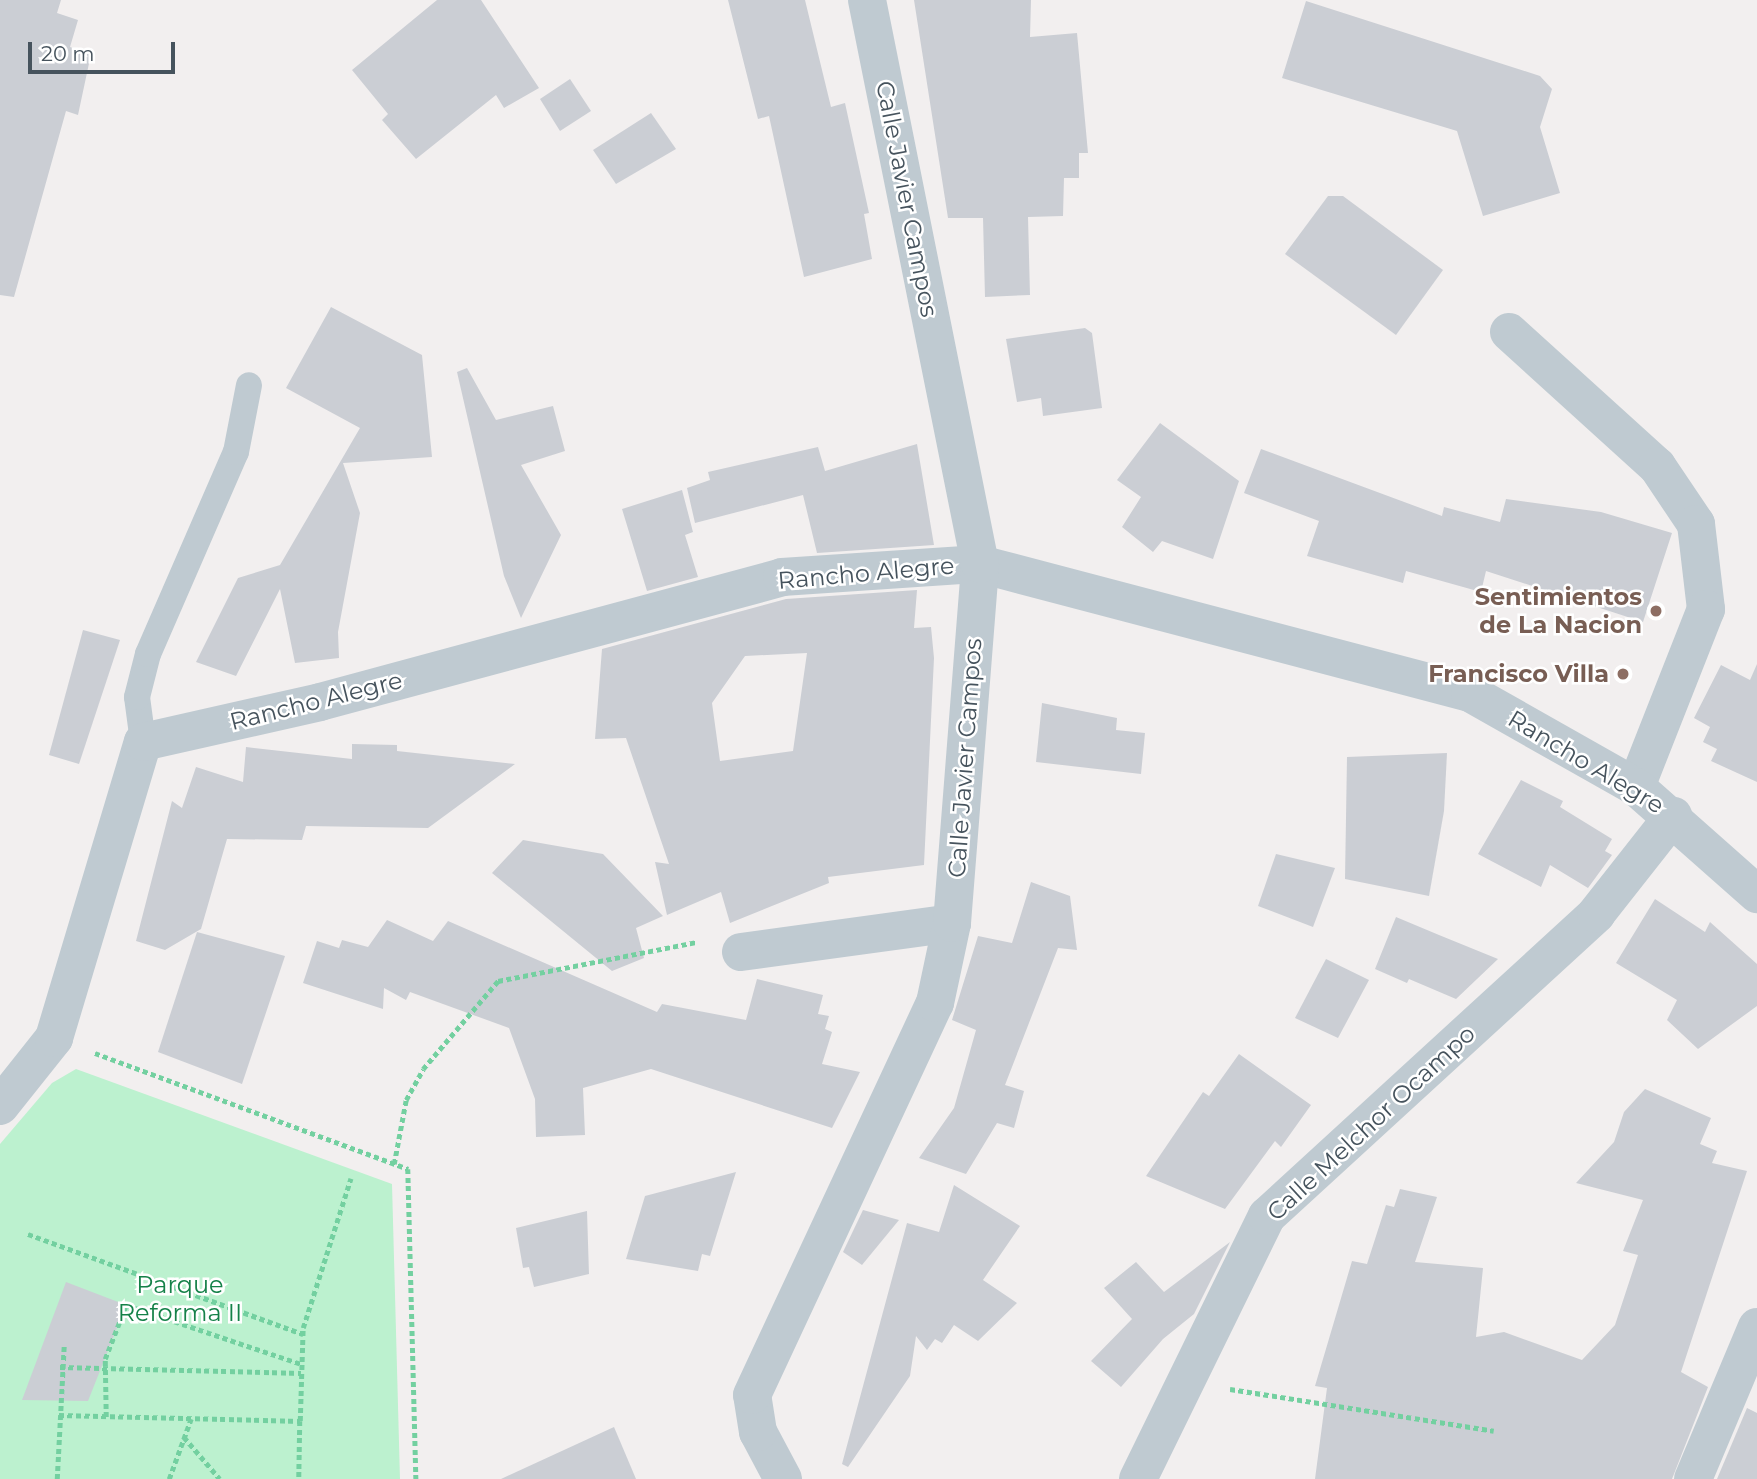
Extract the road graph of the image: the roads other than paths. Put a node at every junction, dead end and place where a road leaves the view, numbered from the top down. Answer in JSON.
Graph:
{"nodes":[{"id":1,"x":867,"y":0,"type":"edge"},
{"id":2,"x":1509,"y":332,"type":"dead end"},
{"id":3,"x":249,"y":385,"type":"dead end"},
{"id":4,"x":980,"y":564,"type":"junction"},
{"id":5,"x":143,"y":742,"type":"junction"},
{"id":6,"x":1636,"y":787,"type":"junction"},
{"id":7,"x":1673,"y":816,"type":"junction"},
{"id":8,"x":1757,"y":894,"type":"edge"},
{"id":9,"x":952,"y":923,"type":"junction"},
{"id":10,"x":741,"y":952,"type":"road end"},
{"id":11,"x":0,"y":1107,"type":"edge"},
{"id":12,"x":1757,"y":1327,"type":"edge"},
{"id":13,"x":1147,"y":1475,"type":"edge"},
{"id":14,"x":783,"y":1479,"type":"edge"},
{"id":15,"x":1693,"y":1479,"type":"edge"}],
"edges":[{"from":1,"to":4,"type":"street","name":"Calle Javier Campos"},
{"from":2,"to":6,"type":"street"},
{"from":3,"to":5,"type":"lane"},
{"from":4,"to":5,"type":"street","name":"Rancho Alegre"},
{"from":4,"to":6,"type":"street","name":"Rancho Alegre"},
{"from":4,"to":9,"type":"street","name":"Calle Javier Campos"},
{"from":5,"to":11,"type":"street"},
{"from":6,"to":7,"type":"street","name":"Rancho Alegre"},
{"from":7,"to":8,"type":"street","name":"Rancho Alegre"},
{"from":7,"to":13,"type":"street","name":"Calle Melchor Ocampo"},
{"from":9,"to":10,"type":"street"},
{"from":9,"to":14,"type":"street","name":"Calle Javier Campos"},
{"from":12,"to":15,"type":"street"}]}
